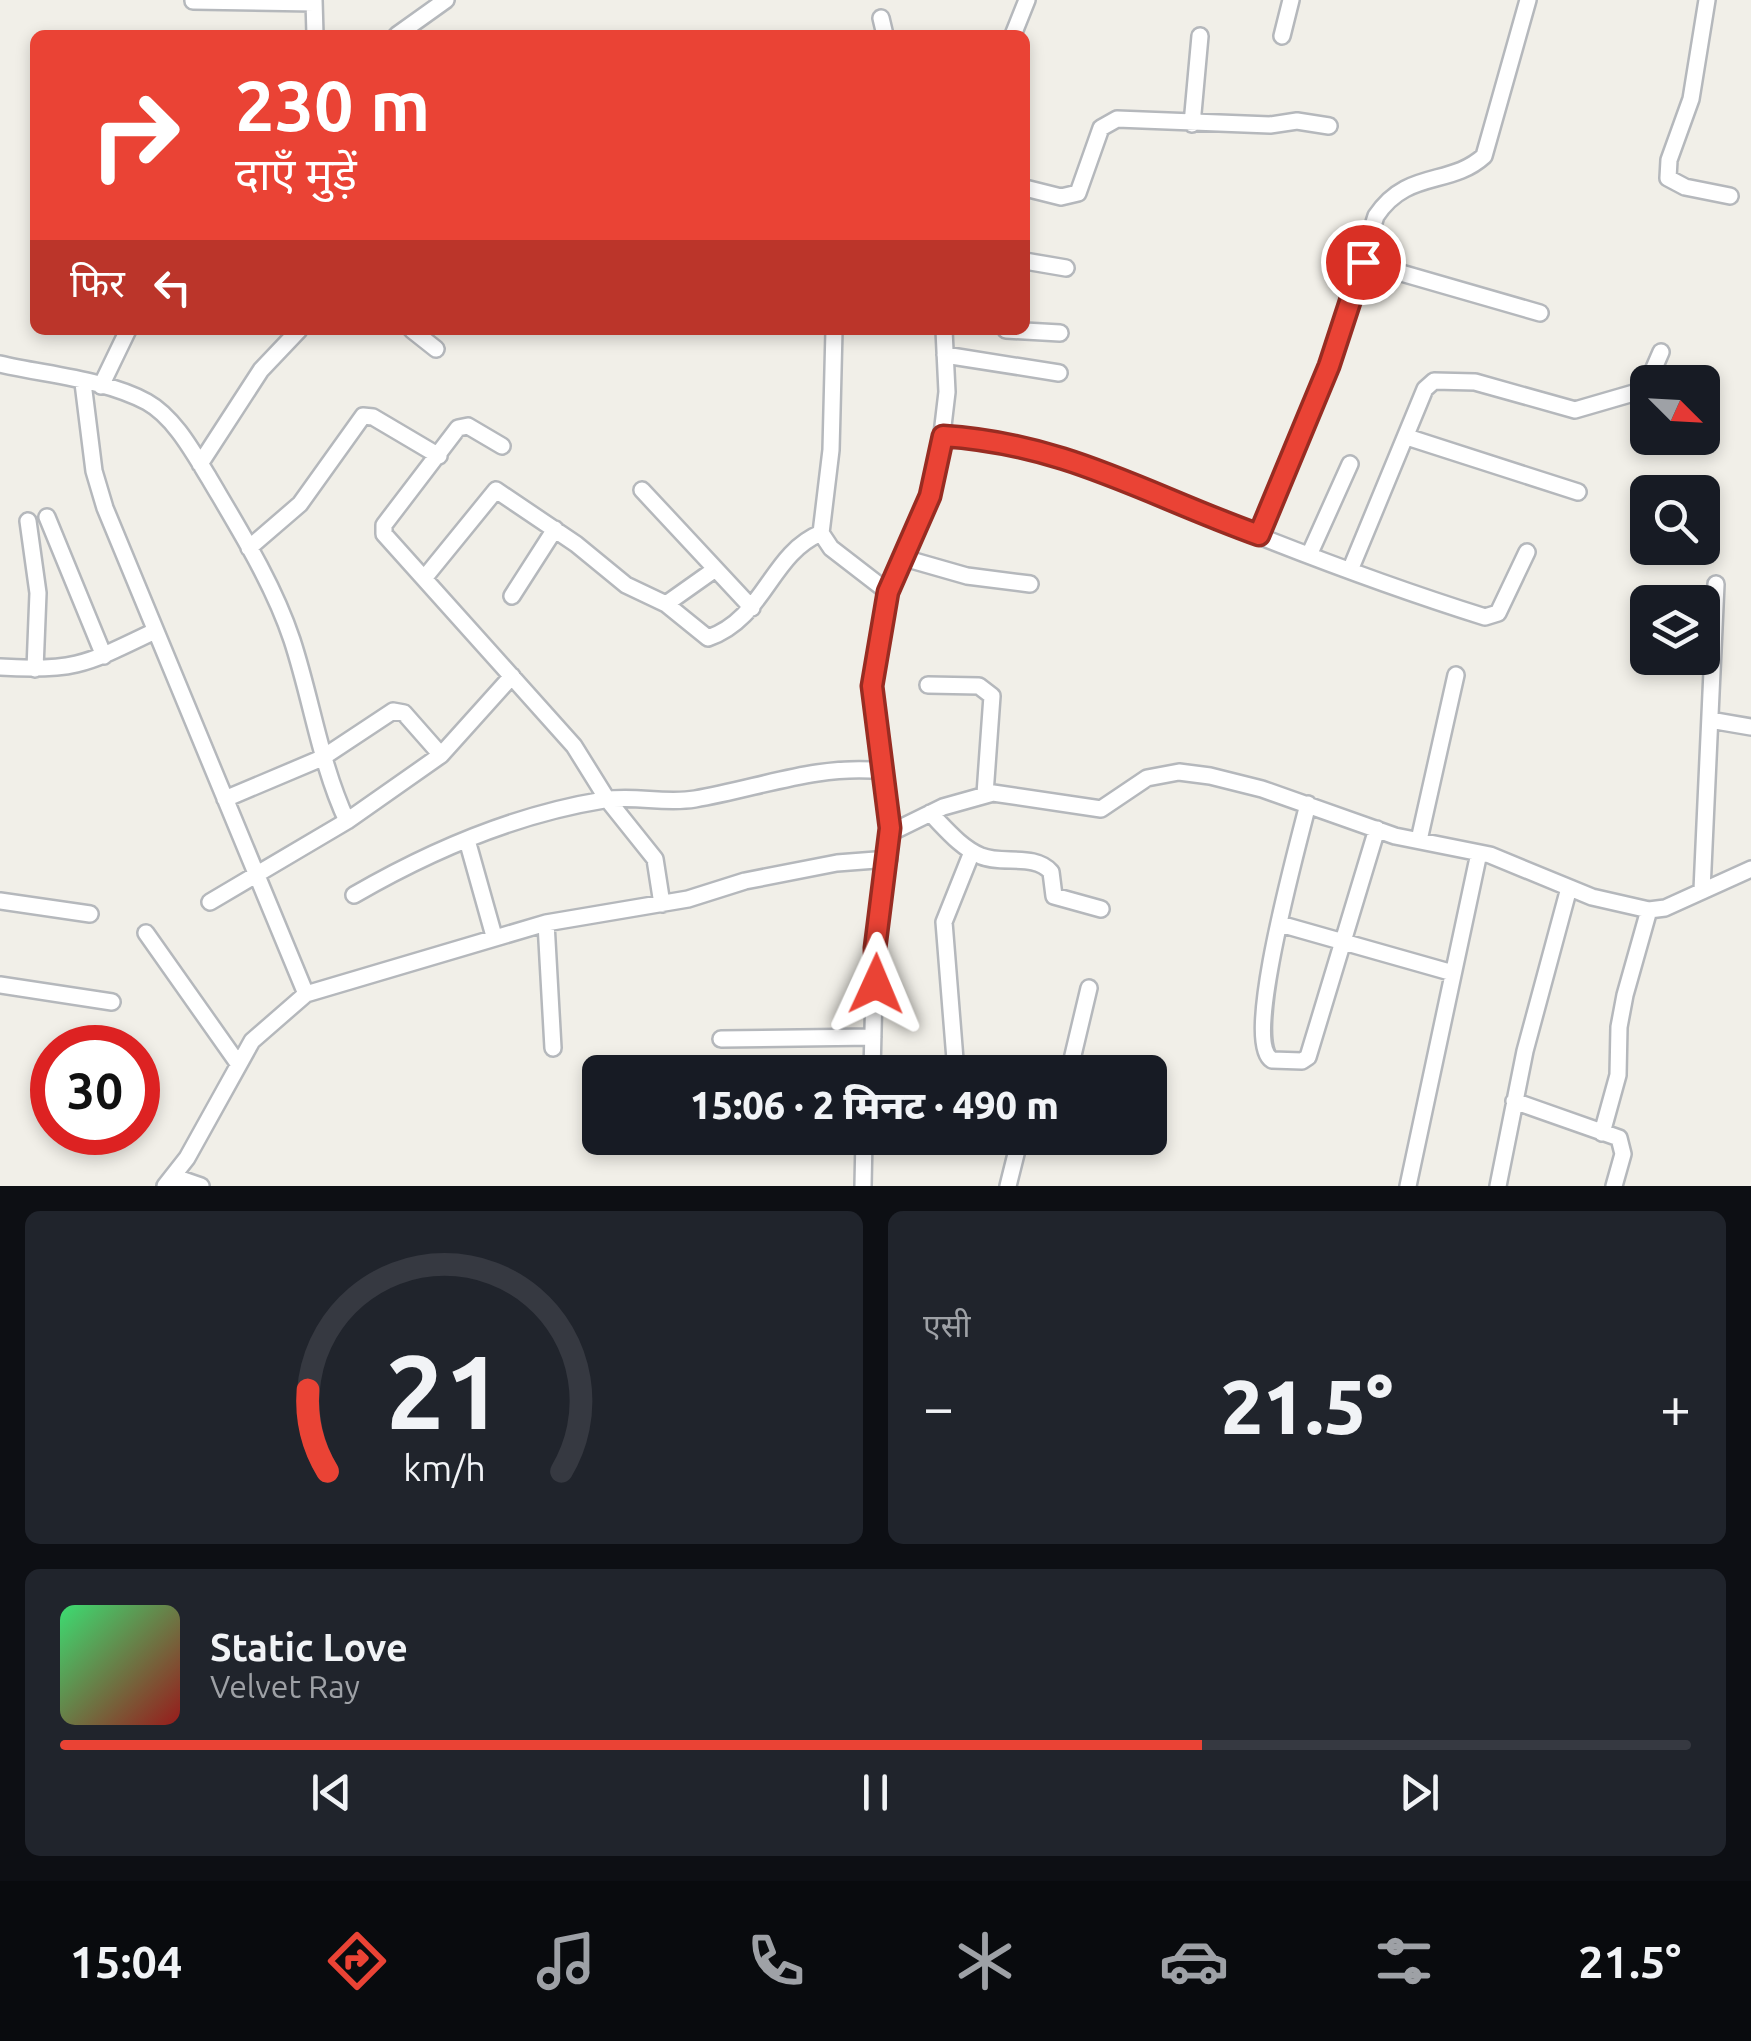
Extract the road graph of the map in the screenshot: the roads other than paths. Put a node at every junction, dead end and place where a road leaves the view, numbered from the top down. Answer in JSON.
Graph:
{"nodes":[{"id":1,"x":446,"y":0,"type":"edge"},
{"id":2,"x":1027,"y":0,"type":"edge"},
{"id":3,"x":1292,"y":0,"type":"edge"},
{"id":4,"x":1528,"y":0,"type":"edge"},
{"id":5,"x":1707,"y":0,"type":"edge"},
{"id":6,"x":193,"y":2,"type":"edge"},
{"id":7,"x":236,"y":2,"type":"edge"},
{"id":8,"x":314,"y":2,"type":"edge"},
{"id":9,"x":881,"y":18,"type":"dead end"},
{"id":10,"x":316,"y":30,"type":"edge"},
{"id":11,"x":404,"y":30,"type":"edge"},
{"id":12,"x":884,"y":30,"type":"edge"},
{"id":13,"x":1015,"y":30,"type":"edge"},
{"id":14,"x":1200,"y":36,"type":"dead end"},
{"id":15,"x":1282,"y":36,"type":"dead end"},
{"id":16,"x":1192,"y":124,"type":"junction"},
{"id":17,"x":1329,"y":126,"type":"dead end"},
{"id":18,"x":1030,"y":189,"type":"edge"},
{"id":19,"x":1730,"y":196,"type":"dead end"},
{"id":20,"x":1030,"y":262,"type":"edge"},
{"id":21,"x":1363,"y":262,"type":"junction"},
{"id":22,"x":1066,"y":268,"type":"dead end"},
{"id":23,"x":1540,"y":313,"type":"dead end"},
{"id":24,"x":1030,"y":331,"type":"edge"},
{"id":25,"x":1060,"y":332,"type":"dead end"},
{"id":26,"x":126,"y":335,"type":"edge"},
{"id":27,"x":295,"y":335,"type":"edge"},
{"id":28,"x":419,"y":335,"type":"edge"},
{"id":29,"x":834,"y":335,"type":"edge"},
{"id":30,"x":944,"y":335,"type":"edge"},
{"id":31,"x":436,"y":348,"type":"dead end"},
{"id":32,"x":1660,"y":352,"type":"dead end"},
{"id":33,"x":945,"y":355,"type":"junction"},
{"id":34,"x":0,"y":364,"type":"edge"},
{"id":35,"x":1655,"y":365,"type":"edge"},
{"id":36,"x":1059,"y":373,"type":"dead end"},
{"id":37,"x":83,"y":383,"type":"junction"},
{"id":38,"x":101,"y":386,"type":"junction"},
{"id":39,"x":1630,"y":394,"type":"edge"},
{"id":40,"x":943,"y":436,"type":"junction"},
{"id":41,"x":1407,"y":438,"type":"junction"},
{"id":42,"x":502,"y":446,"type":"dead end"},
{"id":43,"x":439,"y":456,"type":"junction"},
{"id":44,"x":200,"y":464,"type":"junction"},
{"id":45,"x":1350,"y":464,"type":"dead end"},
{"id":46,"x":642,"y":490,"type":"dead end"},
{"id":47,"x":1578,"y":492,"type":"dead end"},
{"id":48,"x":46,"y":517,"type":"dead end"},
{"id":49,"x":28,"y":521,"type":"dead end"},
{"id":50,"x":555,"y":529,"type":"junction"},
{"id":51,"x":820,"y":533,"type":"junction"},
{"id":52,"x":1259,"y":535,"type":"junction"},
{"id":53,"x":248,"y":548,"type":"junction"},
{"id":54,"x":1527,"y":552,"type":"dead end"},
{"id":55,"x":1310,"y":553,"type":"junction"},
{"id":56,"x":904,"y":558,"type":"junction"},
{"id":57,"x":1351,"y":568,"type":"junction"},
{"id":58,"x":714,"y":570,"type":"junction"},
{"id":59,"x":426,"y":576,"type":"junction"},
{"id":60,"x":1030,"y":584,"type":"dead end"},
{"id":61,"x":1716,"y":584,"type":"dead end"},
{"id":62,"x":888,"y":592,"type":"junction"},
{"id":63,"x":512,"y":596,"type":"dead end"},
{"id":64,"x":666,"y":604,"type":"junction"},
{"id":65,"x":752,"y":608,"type":"junction"},
{"id":66,"x":155,"y":632,"type":"junction"},
{"id":67,"x":104,"y":656,"type":"junction"},
{"id":68,"x":0,"y":666,"type":"edge"},
{"id":69,"x":34,"y":669,"type":"junction"},
{"id":70,"x":1456,"y":675,"type":"dead end"},
{"id":71,"x":512,"y":676,"type":"junction"},
{"id":72,"x":928,"y":685,"type":"dead end"},
{"id":73,"x":1710,"y":720,"type":"junction"},
{"id":74,"x":1751,"y":727,"type":"edge"},
{"id":75,"x":441,"y":756,"type":"junction"},
{"id":76,"x":322,"y":758,"type":"junction"},
{"id":77,"x":883,"y":771,"type":"junction"},
{"id":78,"x":985,"y":794,"type":"junction"},
{"id":79,"x":224,"y":799,"type":"junction"},
{"id":80,"x":607,"y":799,"type":"junction"},
{"id":81,"x":1308,"y":804,"type":"junction"},
{"id":82,"x":930,"y":814,"type":"junction"},
{"id":83,"x":347,"y":822,"type":"junction"},
{"id":84,"x":1377,"y":829,"type":"junction"},
{"id":85,"x":890,"y":833,"type":"junction"},
{"id":86,"x":467,"y":840,"type":"junction"},
{"id":87,"x":1419,"y":840,"type":"junction"},
{"id":88,"x":972,"y":852,"type":"junction"},
{"id":89,"x":1479,"y":853,"type":"junction"},
{"id":90,"x":888,"y":859,"type":"junction"},
{"id":91,"x":1751,"y":868,"type":"edge"},
{"id":92,"x":253,"y":874,"type":"junction"},
{"id":93,"x":1569,"y":888,"type":"junction"},
{"id":94,"x":1702,"y":890,"type":"junction"},
{"id":95,"x":354,"y":895,"type":"dead end"},
{"id":96,"x":0,"y":901,"type":"edge"},
{"id":97,"x":210,"y":902,"type":"dead end"},
{"id":98,"x":662,"y":904,"type":"junction"},
{"id":99,"x":1101,"y":909,"type":"dead end"},
{"id":100,"x":1649,"y":910,"type":"junction"},
{"id":101,"x":90,"y":914,"type":"dead end"},
{"id":102,"x":546,"y":923,"type":"junction"},
{"id":103,"x":1280,"y":924,"type":"junction"},
{"id":104,"x":146,"y":933,"type":"dead end"},
{"id":105,"x":494,"y":936,"type":"junction"},
{"id":106,"x":1341,"y":944,"type":"junction"},
{"id":107,"x":1453,"y":972,"type":"junction"},
{"id":108,"x":0,"y":985,"type":"edge"},
{"id":109,"x":1089,"y":988,"type":"dead end"},
{"id":110,"x":306,"y":994,"type":"junction"},
{"id":111,"x":112,"y":1002,"type":"dead end"},
{"id":112,"x":874,"y":1036,"type":"junction"},
{"id":113,"x":721,"y":1038,"type":"dead end"},
{"id":114,"x":553,"y":1048,"type":"dead end"},
{"id":115,"x":873,"y":1055,"type":"edge"},
{"id":116,"x":955,"y":1055,"type":"edge"},
{"id":117,"x":1073,"y":1055,"type":"edge"},
{"id":118,"x":237,"y":1062,"type":"junction"},
{"id":119,"x":1514,"y":1102,"type":"junction"},
{"id":120,"x":1602,"y":1133,"type":"junction"},
{"id":121,"x":864,"y":1155,"type":"edge"},
{"id":122,"x":1011,"y":1155,"type":"edge"},
{"id":123,"x":170,"y":1181,"type":"edge"},
{"id":124,"x":201,"y":1186,"type":"edge"},
{"id":125,"x":863,"y":1186,"type":"edge"},
{"id":126,"x":1008,"y":1186,"type":"edge"},
{"id":127,"x":1408,"y":1186,"type":"edge"},
{"id":128,"x":1498,"y":1186,"type":"edge"},
{"id":129,"x":1614,"y":1186,"type":"edge"}],
"edges":[{"from":1,"to":11,"type":"street"},
{"from":2,"to":13,"type":"street"},
{"from":3,"to":15,"type":"street"},
{"from":4,"to":21,"type":"street"},
{"from":5,"to":19,"type":"street"},
{"from":6,"to":7,"type":"street"},
{"from":7,"to":8,"type":"street"},
{"from":8,"to":10,"type":"street"},
{"from":9,"to":12,"type":"street"},
{"from":14,"to":16,"type":"street"},
{"from":16,"to":17,"type":"street"},
{"from":16,"to":18,"type":"street"},
{"from":20,"to":22,"type":"street"},
{"from":21,"to":23,"type":"street"},
{"from":21,"to":52,"type":"street"},
{"from":24,"to":25,"type":"street"},
{"from":26,"to":38,"type":"street"},
{"from":27,"to":44,"type":"street"},
{"from":28,"to":31,"type":"street"},
{"from":29,"to":51,"type":"street"},
{"from":30,"to":33,"type":"street"},
{"from":32,"to":35,"type":"street"},
{"from":33,"to":36,"type":"street"},
{"from":33,"to":40,"type":"street"},
{"from":34,"to":37,"type":"street"},
{"from":37,"to":38,"type":"street"},
{"from":37,"to":66,"type":"street"},
{"from":38,"to":44,"type":"street"},
{"from":39,"to":41,"type":"street"},
{"from":40,"to":52,"type":"street"},
{"from":40,"to":56,"type":"street"},
{"from":41,"to":47,"type":"street"},
{"from":41,"to":57,"type":"street"},
{"from":42,"to":43,"type":"street"},
{"from":43,"to":53,"type":"street"},
{"from":43,"to":59,"type":"street"},
{"from":44,"to":53,"type":"street"},
{"from":45,"to":55,"type":"street"},
{"from":46,"to":58,"type":"street"},
{"from":48,"to":67,"type":"street"},
{"from":49,"to":69,"type":"street"},
{"from":50,"to":59,"type":"street"},
{"from":50,"to":63,"type":"street"},
{"from":50,"to":64,"type":"street"},
{"from":51,"to":62,"type":"street"},
{"from":51,"to":65,"type":"street"},
{"from":52,"to":55,"type":"street"},
{"from":53,"to":76,"type":"street"},
{"from":54,"to":57,"type":"street"},
{"from":55,"to":57,"type":"street"},
{"from":56,"to":60,"type":"street"},
{"from":56,"to":62,"type":"street"},
{"from":58,"to":64,"type":"street"},
{"from":58,"to":65,"type":"street"},
{"from":59,"to":71,"type":"street"},
{"from":61,"to":73,"type":"street"},
{"from":62,"to":77,"type":"street"},
{"from":64,"to":65,"type":"street"},
{"from":66,"to":67,"type":"street"},
{"from":66,"to":79,"type":"street"},
{"from":67,"to":69,"type":"street"},
{"from":68,"to":69,"type":"street"},
{"from":70,"to":87,"type":"street"},
{"from":71,"to":75,"type":"street"},
{"from":71,"to":80,"type":"street"},
{"from":72,"to":78,"type":"street"},
{"from":73,"to":74,"type":"street"},
{"from":73,"to":94,"type":"street"},
{"from":75,"to":76,"type":"street"},
{"from":75,"to":83,"type":"street"},
{"from":76,"to":79,"type":"street"},
{"from":76,"to":83,"type":"street"},
{"from":77,"to":80,"type":"street"},
{"from":77,"to":85,"type":"street"},
{"from":78,"to":81,"type":"street"},
{"from":78,"to":82,"type":"street"},
{"from":79,"to":92,"type":"street"},
{"from":80,"to":86,"type":"street"},
{"from":80,"to":98,"type":"street"},
{"from":81,"to":84,"type":"street"},
{"from":81,"to":103,"type":"street"},
{"from":82,"to":85,"type":"street"},
{"from":82,"to":88,"type":"street"},
{"from":83,"to":92,"type":"street"},
{"from":84,"to":87,"type":"street"},
{"from":84,"to":106,"type":"street"},
{"from":85,"to":90,"type":"street"},
{"from":86,"to":95,"type":"street"},
{"from":86,"to":105,"type":"street"},
{"from":87,"to":89,"type":"street"},
{"from":88,"to":99,"type":"street"},
{"from":88,"to":116,"type":"street"},
{"from":89,"to":93,"type":"street"},
{"from":89,"to":107,"type":"street"},
{"from":90,"to":98,"type":"street"},
{"from":90,"to":112,"type":"street"},
{"from":91,"to":94,"type":"street"},
{"from":92,"to":97,"type":"street"},
{"from":92,"to":110,"type":"street"},
{"from":93,"to":100,"type":"street"},
{"from":93,"to":119,"type":"street"},
{"from":94,"to":100,"type":"street"},
{"from":96,"to":101,"type":"street"},
{"from":98,"to":102,"type":"street"},
{"from":100,"to":120,"type":"street"},
{"from":102,"to":105,"type":"street"},
{"from":102,"to":114,"type":"street"},
{"from":103,"to":106,"type":"street"},
{"from":103,"to":106,"type":"street"},
{"from":104,"to":118,"type":"street"},
{"from":105,"to":110,"type":"street"},
{"from":106,"to":107,"type":"street"},
{"from":107,"to":127,"type":"street"},
{"from":108,"to":111,"type":"street"},
{"from":109,"to":117,"type":"street"},
{"from":110,"to":118,"type":"street"},
{"from":112,"to":113,"type":"street"},
{"from":112,"to":115,"type":"street"},
{"from":118,"to":123,"type":"street"},
{"from":119,"to":120,"type":"street"},
{"from":119,"to":128,"type":"street"},
{"from":120,"to":129,"type":"street"},
{"from":121,"to":125,"type":"street"},
{"from":122,"to":126,"type":"street"},
{"from":123,"to":124,"type":"street"}]}
